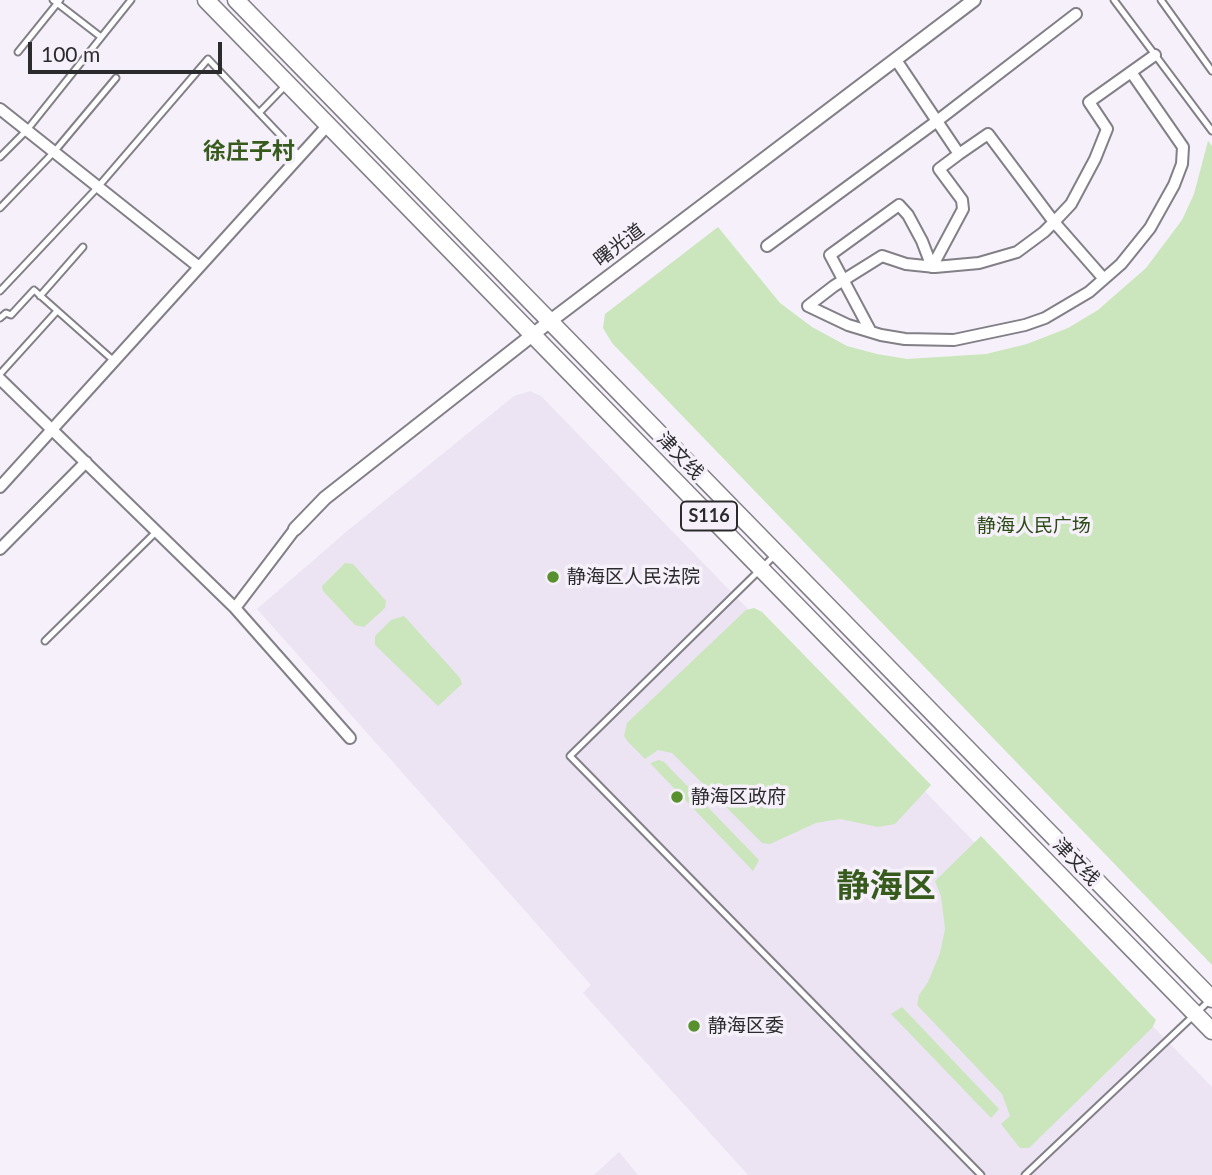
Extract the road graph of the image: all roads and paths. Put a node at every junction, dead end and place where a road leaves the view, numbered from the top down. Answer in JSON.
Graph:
{"nodes":[{"id":1,"x":131,"y":0,"type":"edge"},
{"id":2,"x":206,"y":0,"type":"edge"},
{"id":3,"x":236,"y":0,"type":"edge"},
{"id":4,"x":974,"y":0,"type":"edge"},
{"id":5,"x":1114,"y":0,"type":"edge"},
{"id":6,"x":1161,"y":0,"type":"edge"},
{"id":7,"x":57,"y":1,"type":"edge"},
{"id":8,"x":1076,"y":14,"type":"dead end"},
{"id":9,"x":101,"y":37,"type":"junction"},
{"id":10,"x":18,"y":52,"type":"dead end"},
{"id":11,"x":1155,"y":55,"type":"junction"},
{"id":12,"x":896,"y":60,"type":"junction"},
{"id":13,"x":1212,"y":71,"type":"edge"},
{"id":14,"x":1131,"y":72,"type":"junction"},
{"id":15,"x":116,"y":78,"type":"dead end"},
{"id":16,"x":288,"y":83,"type":"junction"},
{"id":17,"x":0,"y":109,"type":"edge"},
{"id":18,"x":259,"y":113,"type":"junction"},
{"id":19,"x":937,"y":121,"type":"junction"},
{"id":20,"x":328,"y":125,"type":"junction"},
{"id":21,"x":27,"y":130,"type":"junction"},
{"id":22,"x":1212,"y":131,"type":"edge"},
{"id":23,"x":54,"y":152,"type":"junction"},
{"id":24,"x":959,"y":153,"type":"junction"},
{"id":25,"x":300,"y":156,"type":"junction"},
{"id":26,"x":0,"y":157,"type":"edge"},
{"id":27,"x":98,"y":187,"type":"junction"},
{"id":28,"x":0,"y":208,"type":"edge"},
{"id":29,"x":1054,"y":222,"type":"junction"},
{"id":30,"x":767,"y":246,"type":"dead end"},
{"id":31,"x":83,"y":247,"type":"dead end"},
{"id":32,"x":199,"y":267,"type":"junction"},
{"id":33,"x":932,"y":267,"type":"junction"},
{"id":34,"x":1104,"y":279,"type":"junction"},
{"id":35,"x":844,"y":280,"type":"junction"},
{"id":36,"x":0,"y":291,"type":"edge"},
{"id":37,"x":40,"y":296,"type":"junction"},
{"id":38,"x":57,"y":311,"type":"junction"},
{"id":39,"x":0,"y":318,"type":"edge"},
{"id":40,"x":549,"y":322,"type":"junction"},
{"id":41,"x":872,"y":332,"type":"junction"},
{"id":42,"x":534,"y":335,"type":"junction"},
{"id":43,"x":114,"y":361,"type":"junction"},
{"id":44,"x":0,"y":377,"type":"edge"},
{"id":45,"x":53,"y":429,"type":"junction"},
{"id":46,"x":86,"y":462,"type":"junction"},
{"id":47,"x":0,"y":487,"type":"edge"},
{"id":48,"x":295,"y":529,"type":"joint"},
{"id":49,"x":157,"y":531,"type":"junction"},
{"id":50,"x":0,"y":549,"type":"edge"},
{"id":51,"x":777,"y":554,"type":"junction"},
{"id":52,"x":761,"y":569,"type":"junction"},
{"id":53,"x":235,"y":608,"type":"junction"},
{"id":54,"x":45,"y":641,"type":"dead end"},
{"id":55,"x":350,"y":738,"type":"dead end"},
{"id":56,"x":1212,"y":998,"type":"edge"},
{"id":57,"x":1195,"y":1013,"type":"junction"},
{"id":58,"x":1212,"y":1031,"type":"edge"},
{"id":59,"x":981,"y":1175,"type":"edge"},
{"id":60,"x":1025,"y":1175,"type":"edge"}],
"edges":[{"from":1,"to":9,"type":"lane"},
{"from":2,"to":16,"type":"main road","name":"津文线","number":"S116"},
{"from":3,"to":40,"type":"main road","name":"津文线","number":"S116"},
{"from":4,"to":12,"type":"street","name":"曙光道"},
{"from":5,"to":11,"type":"lane"},
{"from":6,"to":13,"type":"lane"},
{"from":7,"to":9,"type":"lane"},
{"from":7,"to":10,"type":"lane"},
{"from":8,"to":19,"type":"street"},
{"from":9,"to":21,"type":"lane"},
{"from":11,"to":14,"type":"street"},
{"from":11,"to":22,"type":"lane"},
{"from":12,"to":19,"type":"street"},
{"from":12,"to":40,"type":"street","name":"曙光道"},
{"from":14,"to":29,"type":"street"},
{"from":14,"to":34,"type":"street"},
{"from":15,"to":23,"type":"lane"},
{"from":16,"to":18,"type":"lane"},
{"from":16,"to":20,"type":"main road","name":"津文线","number":"S116"},
{"from":17,"to":21,"type":"street"},
{"from":18,"to":25,"type":"lane"},
{"from":18,"to":27,"type":"lane"},
{"from":19,"to":24,"type":"street"},
{"from":19,"to":30,"type":"street"},
{"from":20,"to":25,"type":"street"},
{"from":20,"to":42,"type":"main road","name":"津文线","number":"S116"},
{"from":21,"to":23,"type":"street"},
{"from":21,"to":26,"type":"lane"},
{"from":23,"to":27,"type":"street"},
{"from":23,"to":28,"type":"lane"},
{"from":24,"to":29,"type":"street"},
{"from":24,"to":33,"type":"street"},
{"from":25,"to":32,"type":"street"},
{"from":27,"to":32,"type":"street"},
{"from":27,"to":36,"type":"lane"},
{"from":29,"to":33,"type":"street"},
{"from":29,"to":34,"type":"street"},
{"from":31,"to":37,"type":"lane"},
{"from":32,"to":43,"type":"street"},
{"from":33,"to":35,"type":"street"},
{"from":33,"to":35,"type":"street"},
{"from":34,"to":41,"type":"street"},
{"from":35,"to":41,"type":"street"},
{"from":35,"to":41,"type":"street"},
{"from":37,"to":38,"type":"lane"},
{"from":37,"to":39,"type":"lane"},
{"from":38,"to":43,"type":"lane"},
{"from":38,"to":44,"type":"lane"},
{"from":40,"to":42,"type":"street","name":"曙光道"},
{"from":40,"to":51,"type":"main road","name":"津文线","number":"S116"},
{"from":42,"to":48,"type":"street","name":"曙光道"},
{"from":42,"to":52,"type":"main road","name":"津文线","number":"S116"},
{"from":43,"to":45,"type":"street"},
{"from":44,"to":45,"type":"street"},
{"from":45,"to":46,"type":"street"},
{"from":45,"to":47,"type":"street"},
{"from":46,"to":49,"type":"street"},
{"from":46,"to":50,"type":"street"},
{"from":48,"to":53,"type":"street"},
{"from":49,"to":53,"type":"street"},
{"from":49,"to":54,"type":"lane"},
{"from":51,"to":52,"type":"lane"},
{"from":51,"to":56,"type":"main road","name":"津文线","number":"S116"},
{"from":52,"to":57,"type":"main road","name":"津文线","number":"S116"},
{"from":52,"to":59,"type":"lane"},
{"from":53,"to":55,"type":"street"},
{"from":56,"to":57,"type":"lane"},
{"from":57,"to":58,"type":"main road","name":"津文线","number":"S116"},
{"from":57,"to":60,"type":"lane"}]}
